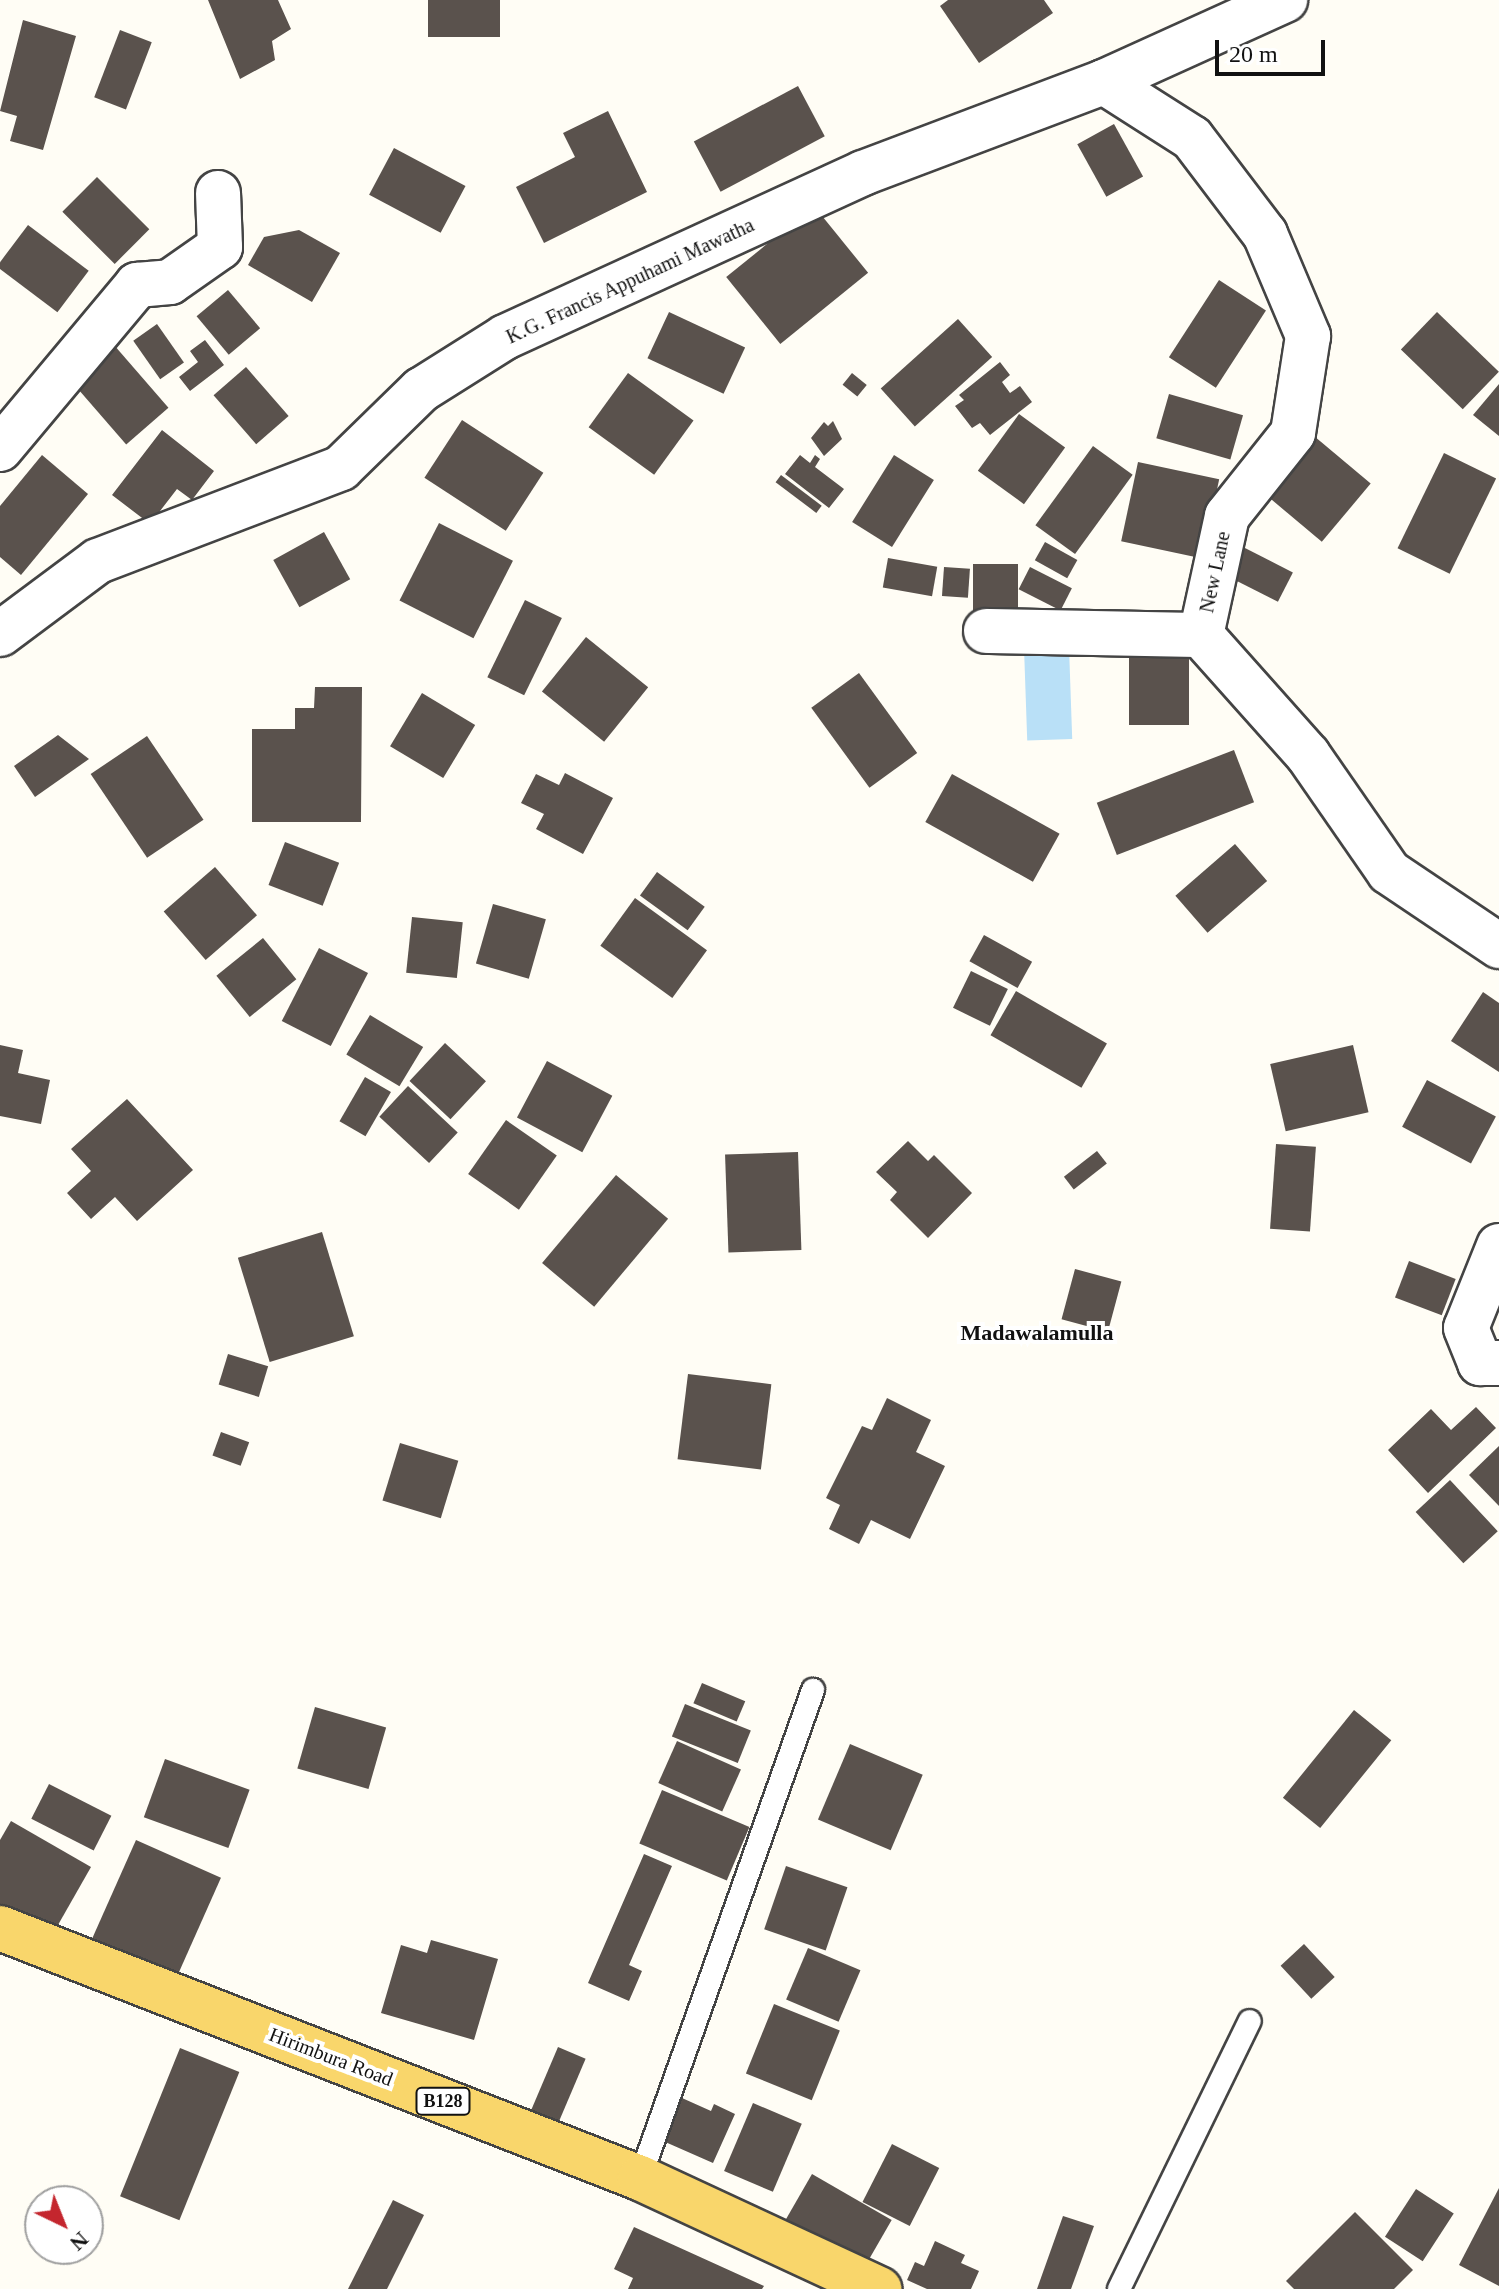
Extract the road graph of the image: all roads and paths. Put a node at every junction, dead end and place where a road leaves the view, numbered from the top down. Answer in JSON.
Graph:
{"nodes":[{"id":1,"x":1285,"y":0,"type":"edge"},
{"id":2,"x":1104,"y":82,"type":"junction"},
{"id":3,"x":218,"y":193,"type":"dead end"},
{"id":4,"x":0,"y":449,"type":"edge"},
{"id":5,"x":5,"y":619,"type":"edge"},
{"id":6,"x":986,"y":631,"type":"dead end"},
{"id":7,"x":1201,"y":635,"type":"junction"},
{"id":8,"x":1499,"y":946,"type":"edge"},
{"id":9,"x":1499,"y":1246,"type":"edge"},
{"id":10,"x":1499,"y":1363,"type":"edge"},
{"id":11,"x":813,"y":1690,"type":"dead end"},
{"id":12,"x":0,"y":1928,"type":"edge"},
{"id":13,"x":1250,"y":2021,"type":"dead end"},
{"id":14,"x":640,"y":2178,"type":"junction"},
{"id":15,"x":879,"y":2289,"type":"edge"},
{"id":16,"x":1119,"y":2289,"type":"edge"}],
"edges":[{"from":1,"to":2,"type":"street","name":"K.G. Francis Appuhami Mawatha"},
{"from":2,"to":5,"type":"street","name":"K.G. Francis Appuhami Mawatha"},
{"from":2,"to":7,"type":"street","name":"New Lane"},
{"from":3,"to":4,"type":"street"},
{"from":6,"to":7,"type":"street"},
{"from":7,"to":8,"type":"street","name":"New Lane"},
{"from":9,"to":10,"type":"street"},
{"from":11,"to":14,"type":"lane"},
{"from":12,"to":14,"type":"main road","name":"Hirimbura Road","number":"B128"},
{"from":13,"to":16,"type":"lane"},
{"from":14,"to":15,"type":"main road","name":"Hirimbura Road","number":"B128"}]}
